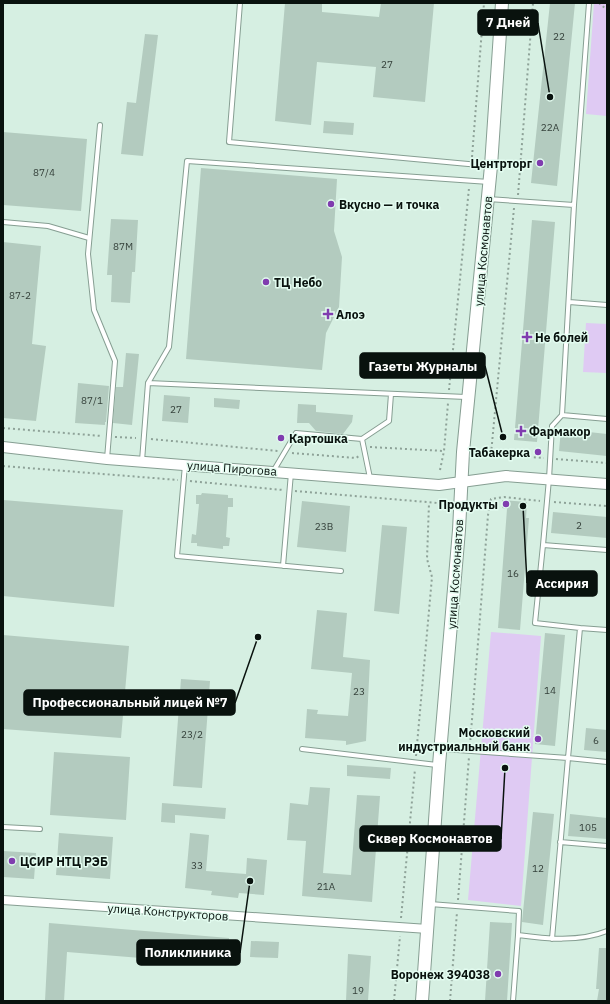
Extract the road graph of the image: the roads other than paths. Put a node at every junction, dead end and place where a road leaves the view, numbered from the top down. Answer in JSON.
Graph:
{"nodes":[{"id":1,"x":240,"y":3,"type":"edge"},
{"id":2,"x":502,"y":3,"type":"edge"},
{"id":3,"x":589,"y":3,"type":"edge"},
{"id":4,"x":100,"y":126,"type":"dead end"},
{"id":5,"x":491,"y":166,"type":"junction"},
{"id":6,"x":489,"y":182,"type":"junction"},
{"id":7,"x":488,"y":198,"type":"junction"},
{"id":8,"x":574,"y":205,"type":"junction"},
{"id":9,"x":3,"y":222,"type":"edge"},
{"id":10,"x":89,"y":238,"type":"junction"},
{"id":11,"x":569,"y":302,"type":"junction"},
{"id":12,"x":607,"y":305,"type":"edge"},
{"id":13,"x":148,"y":383,"type":"junction"},
{"id":14,"x":391,"y":394,"type":"junction"},
{"id":15,"x":468,"y":398,"type":"junction"},
{"id":16,"x":562,"y":415,"type":"junction"},
{"id":17,"x":607,"y":419,"type":"edge"},
{"id":18,"x":362,"y":439,"type":"junction"},
{"id":19,"x":3,"y":447,"type":"edge"},
{"id":20,"x":107,"y":459,"type":"junction"},
{"id":21,"x":142,"y":462,"type":"junction"},
{"id":22,"x":185,"y":465,"type":"junction"},
{"id":23,"x":273,"y":472,"type":"junction"},
{"id":24,"x":291,"y":473,"type":"junction"},
{"id":25,"x":549,"y":479,"type":"junction"},
{"id":26,"x":370,"y":480,"type":"junction"},
{"id":27,"x":461,"y":482,"type":"junction"},
{"id":28,"x":607,"y":484,"type":"edge"},
{"id":29,"x":543,"y":545,"type":"junction"},
{"id":30,"x":607,"y":550,"type":"edge"},
{"id":31,"x":283,"y":566,"type":"junction"},
{"id":32,"x":341,"y":571,"type":"dead end"},
{"id":33,"x":580,"y":628,"type":"junction"},
{"id":34,"x":607,"y":630,"type":"edge"},
{"id":35,"x":302,"y":748,"type":"dead end"},
{"id":36,"x":440,"y":748,"type":"junction"},
{"id":37,"x":568,"y":758,"type":"junction"},
{"id":38,"x":607,"y":762,"type":"edge"},
{"id":39,"x":439,"y":765,"type":"junction"},
{"id":40,"x":3,"y":827,"type":"edge"},
{"id":41,"x":40,"y":830,"type":"dead end"},
{"id":42,"x":560,"y":842,"type":"junction"},
{"id":43,"x":607,"y":846,"type":"edge"},
{"id":44,"x":3,"y":900,"type":"edge"},
{"id":45,"x":430,"y":904,"type":"junction"},
{"id":46,"x":428,"y":929,"type":"junction"},
{"id":47,"x":607,"y":931,"type":"edge"},
{"id":48,"x":518,"y":936,"type":"junction"},
{"id":49,"x":552,"y":939,"type":"junction"},
{"id":50,"x":422,"y":1001,"type":"edge"},
{"id":51,"x":513,"y":1001,"type":"edge"}],
"edges":[{"from":1,"to":5,"type":"lane"},
{"from":2,"to":5,"type":"main road","name":"улица Космонавтов"},
{"from":3,"to":8,"type":"lane"},
{"from":4,"to":10,"type":"lane"},
{"from":5,"to":6,"type":"main road","name":"улица Космонавтов"},
{"from":6,"to":7,"type":"main road","name":"улица Космонавтов"},
{"from":6,"to":13,"type":"lane"},
{"from":7,"to":8,"type":"lane"},
{"from":7,"to":15,"type":"main road","name":"улица Космонавтов"},
{"from":8,"to":11,"type":"lane"},
{"from":9,"to":10,"type":"lane"},
{"from":10,"to":20,"type":"lane"},
{"from":11,"to":12,"type":"lane"},
{"from":11,"to":16,"type":"lane"},
{"from":13,"to":14,"type":"lane"},
{"from":13,"to":21,"type":"lane"},
{"from":14,"to":15,"type":"lane"},
{"from":14,"to":18,"type":"lane"},
{"from":15,"to":27,"type":"main road","name":"улица Космонавтов"},
{"from":16,"to":17,"type":"lane"},
{"from":16,"to":25,"type":"lane"},
{"from":18,"to":23,"type":"lane"},
{"from":18,"to":26,"type":"lane"},
{"from":19,"to":20,"type":"street","name":"улица Пирогова"},
{"from":20,"to":21,"type":"street","name":"улица Пирогова"},
{"from":21,"to":22,"type":"street","name":"улица Пирогова"},
{"from":22,"to":23,"type":"street","name":"улица Пирогова"},
{"from":22,"to":31,"type":"lane"},
{"from":23,"to":24,"type":"street","name":"улица Пирогова"},
{"from":24,"to":26,"type":"street","name":"улица Пирогова"},
{"from":24,"to":31,"type":"lane"},
{"from":25,"to":27,"type":"street","name":"улица Пирогова"},
{"from":25,"to":28,"type":"street","name":"улица Пирогова"},
{"from":25,"to":29,"type":"lane"},
{"from":26,"to":27,"type":"street","name":"улица Пирогова"},
{"from":27,"to":36,"type":"main road","name":"улица Космонавтов"},
{"from":29,"to":30,"type":"lane"},
{"from":29,"to":33,"type":"lane"},
{"from":31,"to":32,"type":"lane"},
{"from":33,"to":34,"type":"lane"},
{"from":33,"to":37,"type":"lane"},
{"from":35,"to":39,"type":"lane"},
{"from":36,"to":37,"type":"lane"},
{"from":36,"to":39,"type":"main road","name":"улица Космонавтов"},
{"from":37,"to":38,"type":"lane"},
{"from":37,"to":42,"type":"lane"},
{"from":39,"to":45,"type":"main road","name":"улица Космонавтов"},
{"from":40,"to":41,"type":"lane"},
{"from":42,"to":43,"type":"lane"},
{"from":42,"to":49,"type":"lane"},
{"from":44,"to":46,"type":"street","name":"улица Конструкторов"},
{"from":45,"to":46,"type":"main road","name":"улица Космонавтов"},
{"from":45,"to":48,"type":"lane"},
{"from":46,"to":50,"type":"main road","name":"улица Космонавтов"},
{"from":47,"to":49,"type":"lane"},
{"from":48,"to":49,"type":"lane"},
{"from":48,"to":51,"type":"lane"}]}
